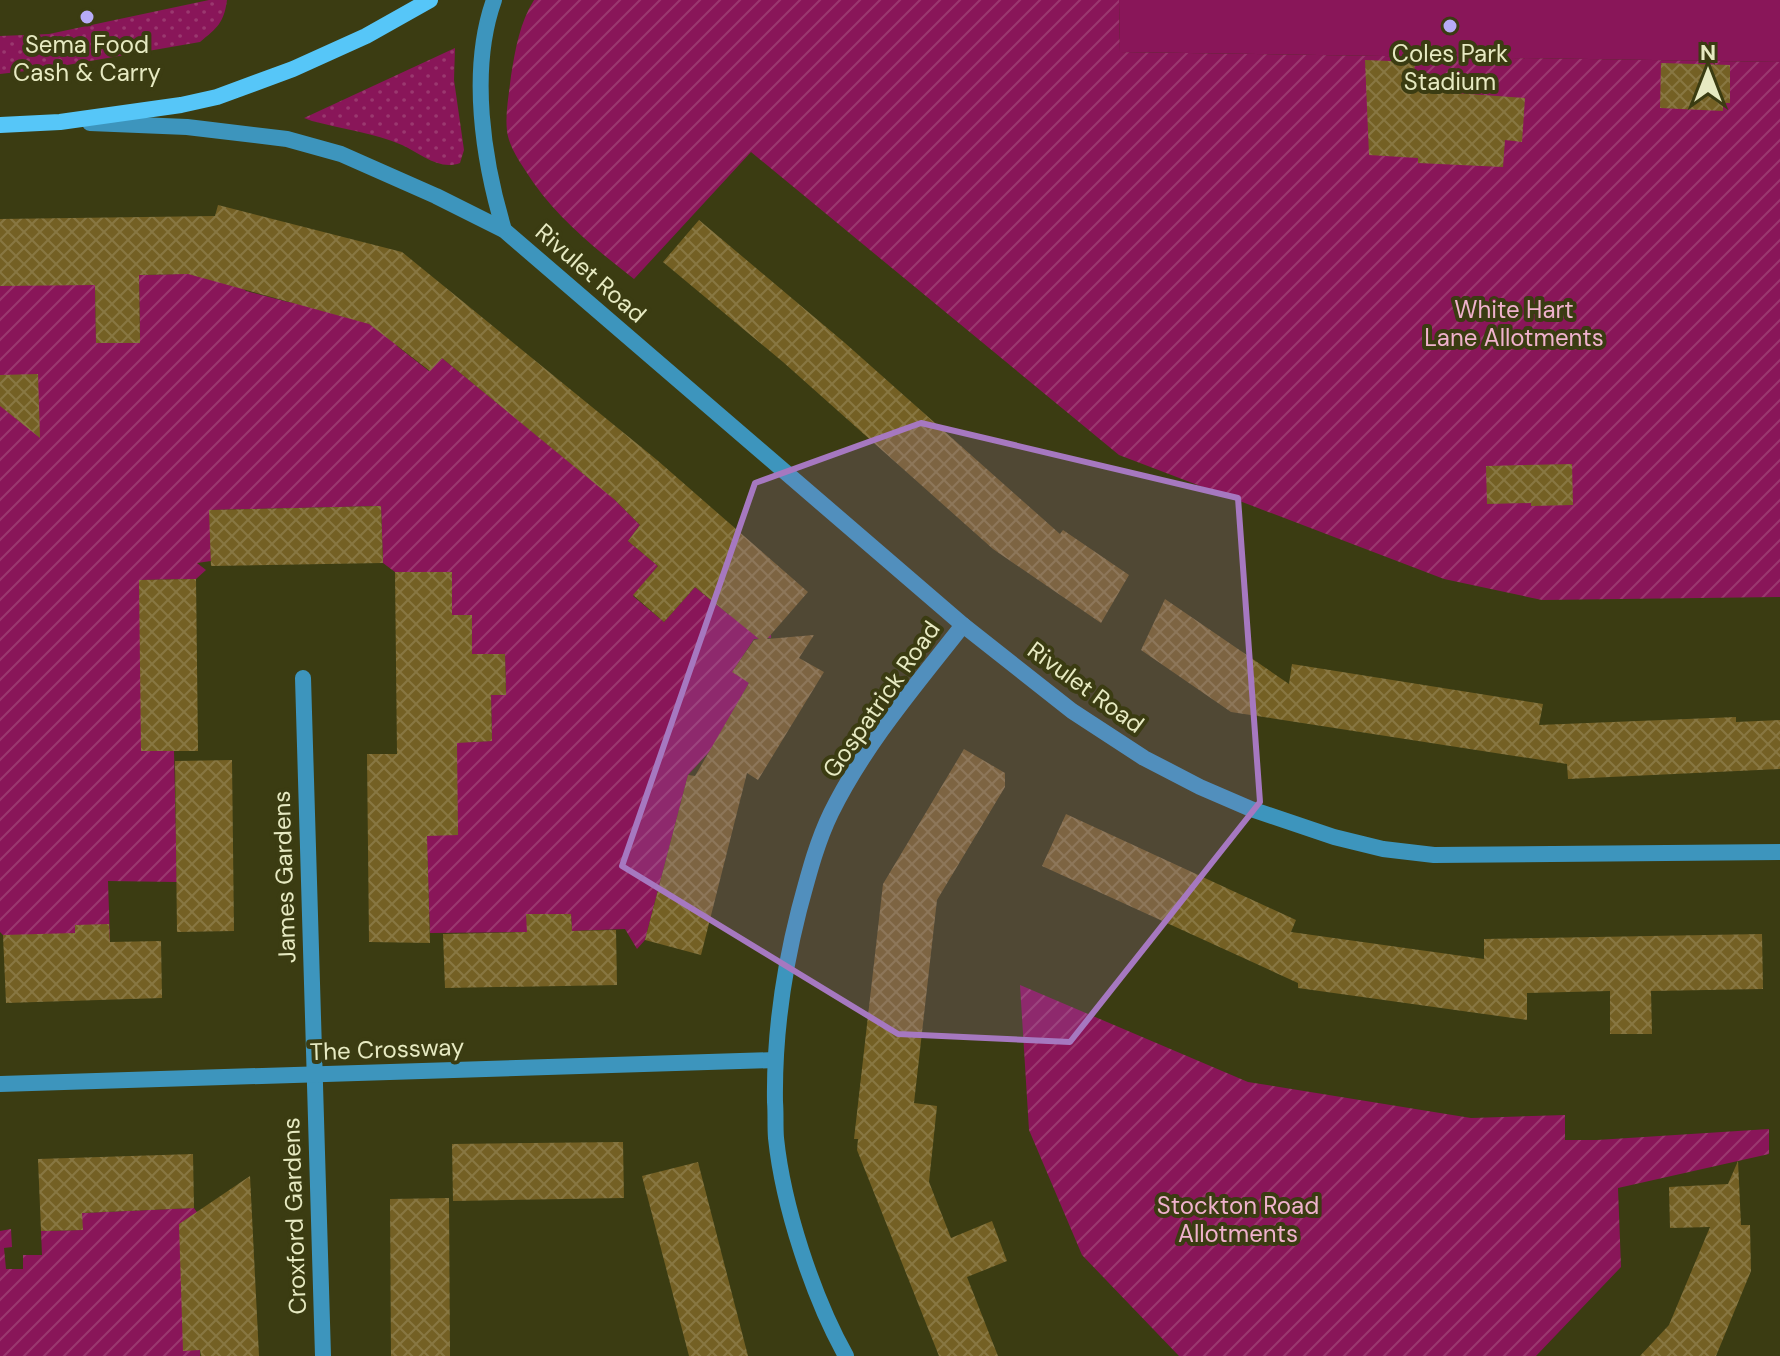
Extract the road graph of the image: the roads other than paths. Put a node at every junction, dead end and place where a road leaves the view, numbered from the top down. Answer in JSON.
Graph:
{"nodes":[{"id":1,"x":430,"y":0,"type":"edge"},
{"id":2,"x":494,"y":0,"type":"edge"},
{"id":3,"x":60,"y":122,"type":"junction"},
{"id":4,"x":0,"y":125,"type":"edge"},
{"id":5,"x":504,"y":230,"type":"junction"},
{"id":6,"x":963,"y":625,"type":"junction"},
{"id":7,"x":303,"y":678,"type":"dead end"},
{"id":8,"x":1780,"y":852,"type":"edge"},
{"id":9,"x":775,"y":1060,"type":"junction"},
{"id":10,"x":314,"y":1075,"type":"junction"},
{"id":11,"x":0,"y":1084,"type":"edge"},
{"id":12,"x":323,"y":1356,"type":"edge"},
{"id":13,"x":846,"y":1356,"type":"edge"}],
"edges":[{"from":1,"to":3,"type":"street"},
{"from":2,"to":5,"type":"street","name":"Rivulet Road"},
{"from":3,"to":4,"type":"street"},
{"from":3,"to":5,"type":"street","name":"Rivulet Road"},
{"from":5,"to":6,"type":"street","name":"Rivulet Road"},
{"from":6,"to":8,"type":"street","name":"Rivulet Road"},
{"from":6,"to":9,"type":"street","name":"Gospatrick Road"},
{"from":7,"to":10,"type":"street","name":"James Gardens"},
{"from":9,"to":10,"type":"street","name":"The Crossway"},
{"from":9,"to":13,"type":"street","name":"Gospatrick Road"},
{"from":10,"to":11,"type":"street","name":"The Crossway"},
{"from":10,"to":12,"type":"street","name":"Croxford Gardens"}]}
